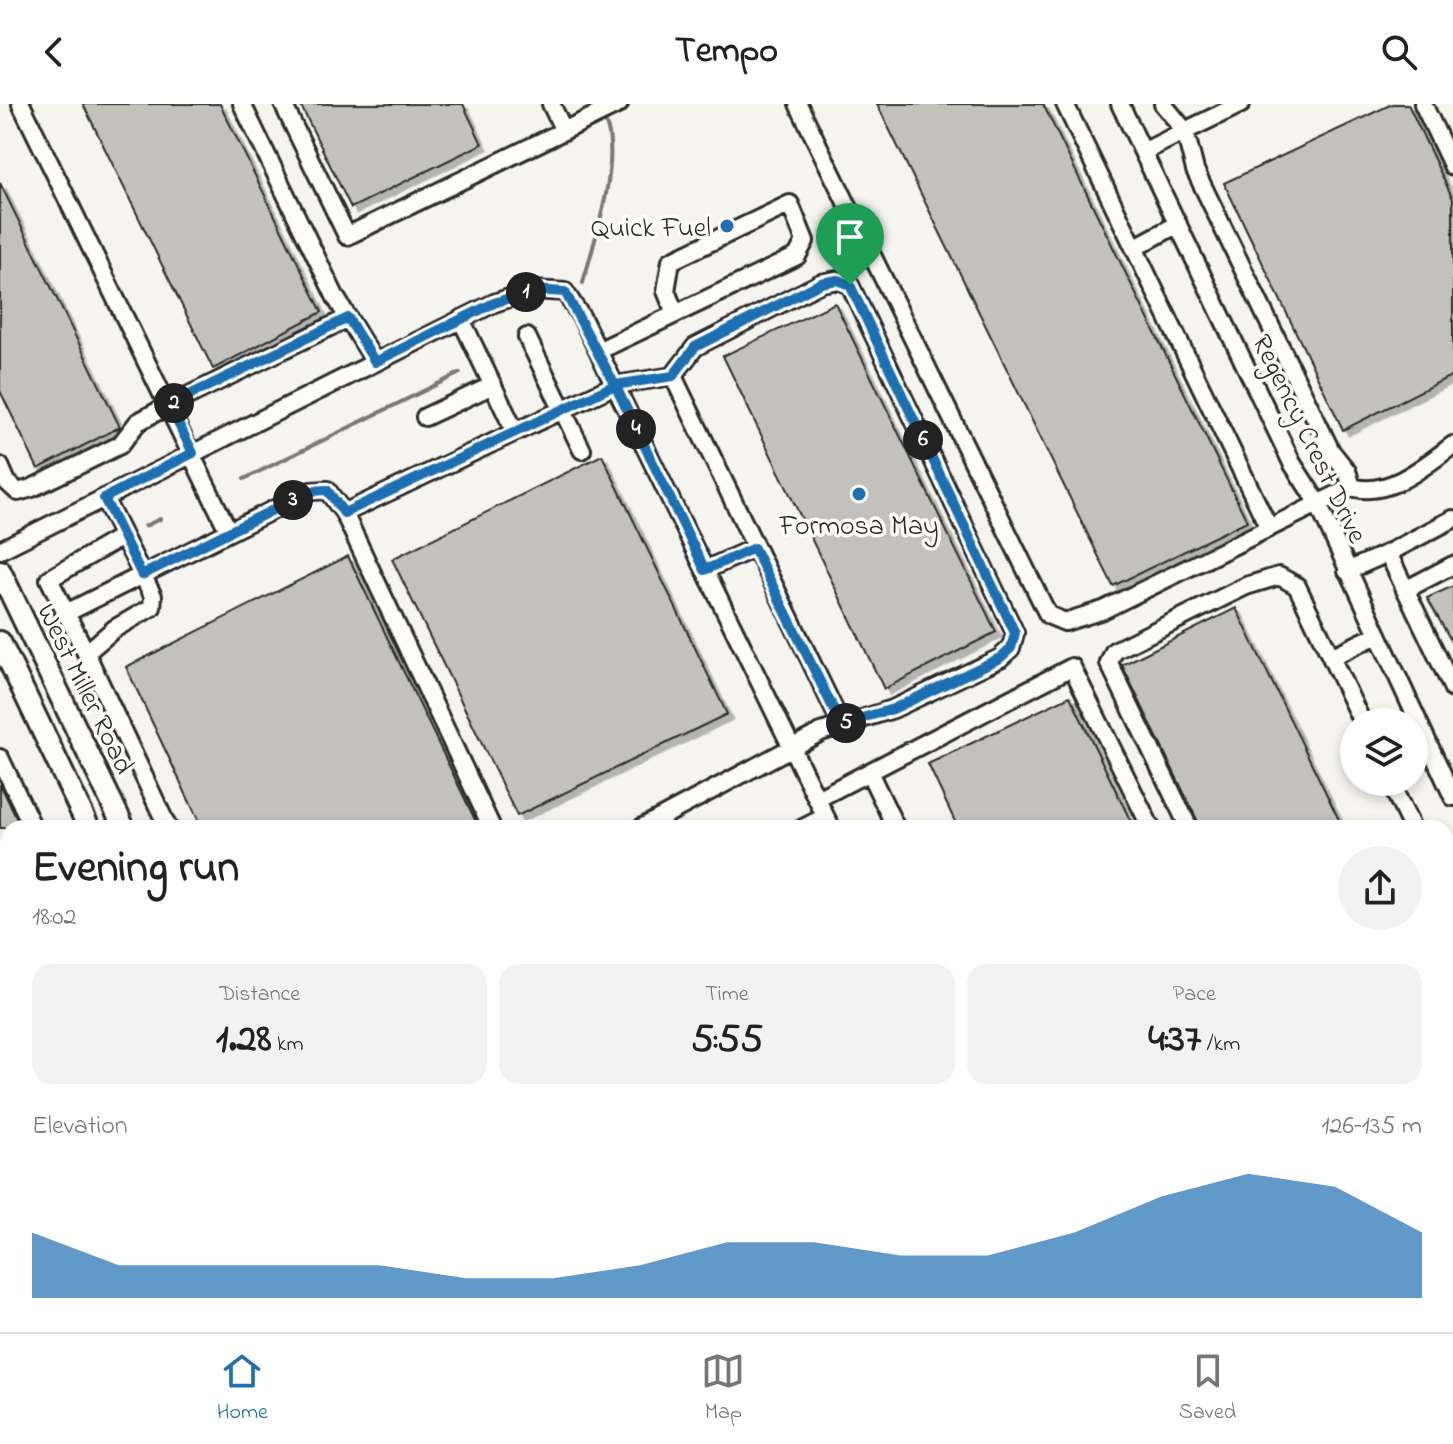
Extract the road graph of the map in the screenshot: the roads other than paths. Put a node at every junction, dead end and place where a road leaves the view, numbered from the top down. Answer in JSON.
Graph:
{"nodes":[{"id":1,"x":21,"y":104,"type":"edge"},
{"id":2,"x":242,"y":104,"type":"edge"},
{"id":3,"x":283,"y":104,"type":"edge"},
{"id":4,"x":551,"y":104,"type":"edge"},
{"id":5,"x":619,"y":104,"type":"edge"},
{"id":6,"x":798,"y":104,"type":"edge"},
{"id":7,"x":1065,"y":104,"type":"edge"},
{"id":8,"x":1120,"y":104,"type":"edge"},
{"id":9,"x":1163,"y":104,"type":"edge"},
{"id":10,"x":1241,"y":104,"type":"edge"},
{"id":11,"x":1423,"y":104,"type":"edge"},
{"id":12,"x":564,"y":131,"type":"junction"},
{"id":13,"x":1185,"y":131,"type":"junction"},
{"id":14,"x":1143,"y":152,"type":"junction"},
{"id":15,"x":1453,"y":167,"type":"edge"},
{"id":16,"x":1178,"y":224,"type":"junction"},
{"id":17,"x":1134,"y":248,"type":"junction"},
{"id":18,"x":675,"y":313,"type":"junction"},
{"id":19,"x":348,"y":318,"type":"junction"},
{"id":20,"x":461,"y":319,"type":"junction"},
{"id":21,"x":527,"y":337,"type":"dead end"},
{"id":22,"x":598,"y":351,"type":"junction"},
{"id":23,"x":375,"y":362,"type":"junction"},
{"id":24,"x":673,"y":376,"type":"junction"},
{"id":25,"x":493,"y":385,"type":"junction"},
{"id":26,"x":615,"y":385,"type":"junction"},
{"id":27,"x":169,"y":405,"type":"junction"},
{"id":28,"x":562,"y":410,"type":"junction"},
{"id":29,"x":425,"y":417,"type":"dead end"},
{"id":30,"x":515,"y":432,"type":"junction"},
{"id":31,"x":1453,"y":445,"type":"edge"},
{"id":32,"x":582,"y":450,"type":"dead end"},
{"id":33,"x":193,"y":453,"type":"junction"},
{"id":34,"x":0,"y":466,"type":"edge"},
{"id":35,"x":1352,"y":487,"type":"junction"},
{"id":36,"x":104,"y":498,"type":"junction"},
{"id":37,"x":1317,"y":502,"type":"junction"},
{"id":38,"x":344,"y":513,"type":"junction"},
{"id":39,"x":1451,"y":524,"type":"edge"},
{"id":40,"x":1268,"y":526,"type":"junction"},
{"id":41,"x":229,"y":532,"type":"junction"},
{"id":42,"x":123,"y":536,"type":"junction"},
{"id":43,"x":754,"y":548,"type":"junction"},
{"id":44,"x":0,"y":550,"type":"edge"},
{"id":45,"x":1388,"y":553,"type":"junction"},
{"id":46,"x":1453,"y":565,"type":"edge"},
{"id":47,"x":705,"y":570,"type":"junction"},
{"id":48,"x":0,"y":571,"type":"edge"},
{"id":49,"x":1347,"y":571,"type":"junction"},
{"id":50,"x":142,"y":575,"type":"junction"},
{"id":51,"x":1405,"y":590,"type":"junction"},
{"id":52,"x":64,"y":614,"type":"junction"},
{"id":53,"x":1377,"y":635,"type":"junction"},
{"id":54,"x":0,"y":642,"type":"edge"},
{"id":55,"x":86,"y":653,"type":"junction"},
{"id":56,"x":1331,"y":657,"type":"junction"},
{"id":57,"x":1453,"y":689,"type":"edge"},
{"id":58,"x":1355,"y":708,"type":"edge"},
{"id":59,"x":841,"y":724,"type":"junction"},
{"id":60,"x":793,"y":750,"type":"junction"},
{"id":61,"x":0,"y":758,"type":"edge"},
{"id":62,"x":869,"y":772,"type":"junction"},
{"id":63,"x":1397,"y":796,"type":"edge"},
{"id":64,"x":1453,"y":797,"type":"edge"},
{"id":65,"x":817,"y":799,"type":"junction"},
{"id":66,"x":29,"y":820,"type":"edge"},
{"id":67,"x":85,"y":820,"type":"edge"},
{"id":68,"x":120,"y":820,"type":"edge"},
{"id":69,"x":164,"y":820,"type":"edge"},
{"id":70,"x":488,"y":820,"type":"edge"},
{"id":71,"x":657,"y":820,"type":"edge"},
{"id":72,"x":827,"y":820,"type":"edge"},
{"id":73,"x":892,"y":820,"type":"edge"},
{"id":74,"x":1147,"y":820,"type":"edge"},
{"id":75,"x":1185,"y":820,"type":"edge"},
{"id":76,"x":1408,"y":820,"type":"edge"}],
"edges":[{"from":1,"to":27,"type":"street"},
{"from":2,"to":19,"type":"street"},
{"from":3,"to":12,"type":"street"},
{"from":4,"to":12,"type":"street"},
{"from":5,"to":12,"type":"street"},
{"from":6,"to":40,"type":"street"},
{"from":7,"to":17,"type":"street"},
{"from":8,"to":14,"type":"street","name":"Regency Crest Drive"},
{"from":9,"to":13,"type":"street"},
{"from":10,"to":13,"type":"street"},
{"from":11,"to":15,"type":"street"},
{"from":13,"to":14,"type":"street"},
{"from":13,"to":35,"type":"street"},
{"from":14,"to":16,"type":"street","name":"Regency Crest Drive"},
{"from":16,"to":17,"type":"street"},
{"from":16,"to":37,"type":"street","name":"Regency Crest Drive"},
{"from":17,"to":40,"type":"street"},
{"from":18,"to":18,"type":"street"},
{"from":18,"to":22,"type":"street"},
{"from":19,"to":23,"type":"street"},
{"from":19,"to":27,"type":"street"},
{"from":20,"to":22,"type":"street"},
{"from":20,"to":23,"type":"street"},
{"from":20,"to":25,"type":"street"},
{"from":21,"to":28,"type":"street"},
{"from":22,"to":26,"type":"street"},
{"from":23,"to":33,"type":"street"},
{"from":24,"to":26,"type":"street"},
{"from":24,"to":43,"type":"street"},
{"from":24,"to":59,"type":"street"},
{"from":25,"to":29,"type":"street"},
{"from":25,"to":30,"type":"street"},
{"from":26,"to":28,"type":"street"},
{"from":26,"to":47,"type":"street"},
{"from":27,"to":33,"type":"street"},
{"from":27,"to":34,"type":"street"},
{"from":28,"to":30,"type":"street"},
{"from":28,"to":32,"type":"street"},
{"from":30,"to":38,"type":"street"},
{"from":31,"to":35,"type":"street"},
{"from":33,"to":36,"type":"street"},
{"from":33,"to":41,"type":"street"},
{"from":35,"to":37,"type":"street"},
{"from":36,"to":42,"type":"street"},
{"from":36,"to":44,"type":"street"},
{"from":37,"to":40,"type":"street"},
{"from":37,"to":49,"type":"street","name":"Regency Crest Drive"},
{"from":38,"to":41,"type":"street"},
{"from":38,"to":70,"type":"street"},
{"from":39,"to":45,"type":"street"},
{"from":41,"to":50,"type":"street"},
{"from":42,"to":50,"type":"street"},
{"from":42,"to":52,"type":"street"},
{"from":43,"to":47,"type":"street"},
{"from":43,"to":59,"type":"street"},
{"from":45,"to":49,"type":"street"},
{"from":45,"to":51,"type":"street"},
{"from":46,"to":51,"type":"street"},
{"from":47,"to":60,"type":"street"},
{"from":48,"to":68,"type":"main road","name":"West Miller Road"},
{"from":49,"to":53,"type":"street","name":"Regency Crest Drive"},
{"from":50,"to":52,"type":"street"},
{"from":50,"to":55,"type":"street"},
{"from":51,"to":57,"type":"street"},
{"from":52,"to":55,"type":"street"},
{"from":53,"to":56,"type":"street"},
{"from":53,"to":64,"type":"street","name":"Regency Crest Drive"},
{"from":54,"to":67,"type":"main road","name":"West Miller Road"},
{"from":55,"to":69,"type":"street"},
{"from":56,"to":58,"type":"street"},
{"from":56,"to":75,"type":"street"},
{"from":59,"to":60,"type":"street"},
{"from":60,"to":65,"type":"street"},
{"from":60,"to":71,"type":"street"},
{"from":61,"to":66,"type":"street"},
{"from":62,"to":65,"type":"street"},
{"from":62,"to":73,"type":"street"},
{"from":62,"to":74,"type":"street"},
{"from":63,"to":76,"type":"street"},
{"from":65,"to":72,"type":"street"}]}
